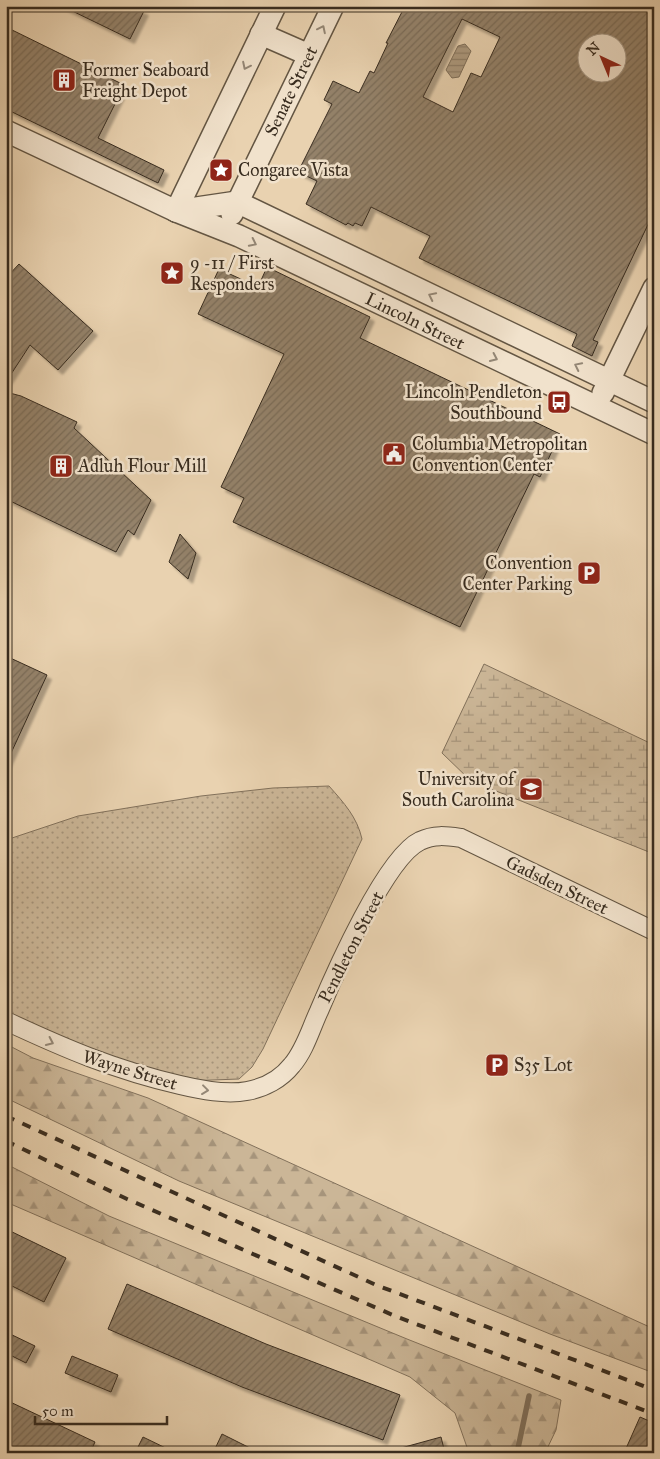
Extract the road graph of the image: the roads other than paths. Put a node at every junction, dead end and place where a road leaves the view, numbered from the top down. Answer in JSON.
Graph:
{"nodes":[{"id":1,"x":274,"y":6,"type":"edge"},
{"id":2,"x":333,"y":6,"type":"edge"},
{"id":3,"x":261,"y":34,"type":"junction"},
{"id":4,"x":309,"y":55,"type":"junction"},
{"id":5,"x":6,"y":131,"type":"edge"},
{"id":6,"x":237,"y":202,"type":"junction"},
{"id":7,"x":176,"y":211,"type":"junction"},
{"id":8,"x":224,"y":230,"type":"junction"},
{"id":9,"x":654,"y":288,"type":"edge"},
{"id":10,"x":609,"y":381,"type":"junction"},
{"id":11,"x":654,"y":402,"type":"edge"},
{"id":12,"x":596,"y":406,"type":"junction"},
{"id":13,"x":654,"y":434,"type":"edge"},
{"id":14,"x":461,"y":838,"type":"joint"},
{"id":15,"x":654,"y":931,"type":"edge"},
{"id":16,"x":6,"y":1021,"type":"edge"},
{"id":17,"x":260,"y":1087,"type":"joint"}],
"edges":[{"from":1,"to":3,"type":"street"},
{"from":4,"to":2,"type":"street","name":"Senate Street","one_way":true},
{"from":3,"to":4,"type":"street"},
{"from":3,"to":7,"type":"street","one_way":true},
{"from":4,"to":6,"type":"street","name":"Senate Street"},
{"from":5,"to":7,"type":"street","name":"Lincoln Street"},
{"from":6,"to":7,"type":"street"},
{"from":6,"to":8,"type":"street","name":"Senate Street"},
{"from":10,"to":6,"type":"street","name":"Lincoln Street","one_way":true},
{"from":7,"to":8,"type":"street","name":"Lincoln Street"},
{"from":8,"to":12,"type":"street","name":"Lincoln Street","one_way":true},
{"from":9,"to":10,"type":"street"},
{"from":10,"to":11,"type":"street","name":"Lincoln Street"},
{"from":10,"to":12,"type":"street"},
{"from":12,"to":13,"type":"street","name":"Lincoln Street"},
{"from":14,"to":15,"type":"street","name":"Gadsden Street"},
{"from":14,"to":17,"type":"street","name":"Pendleton Street"},
{"from":16,"to":17,"type":"street","name":"Wayne Street","one_way":true}]}
